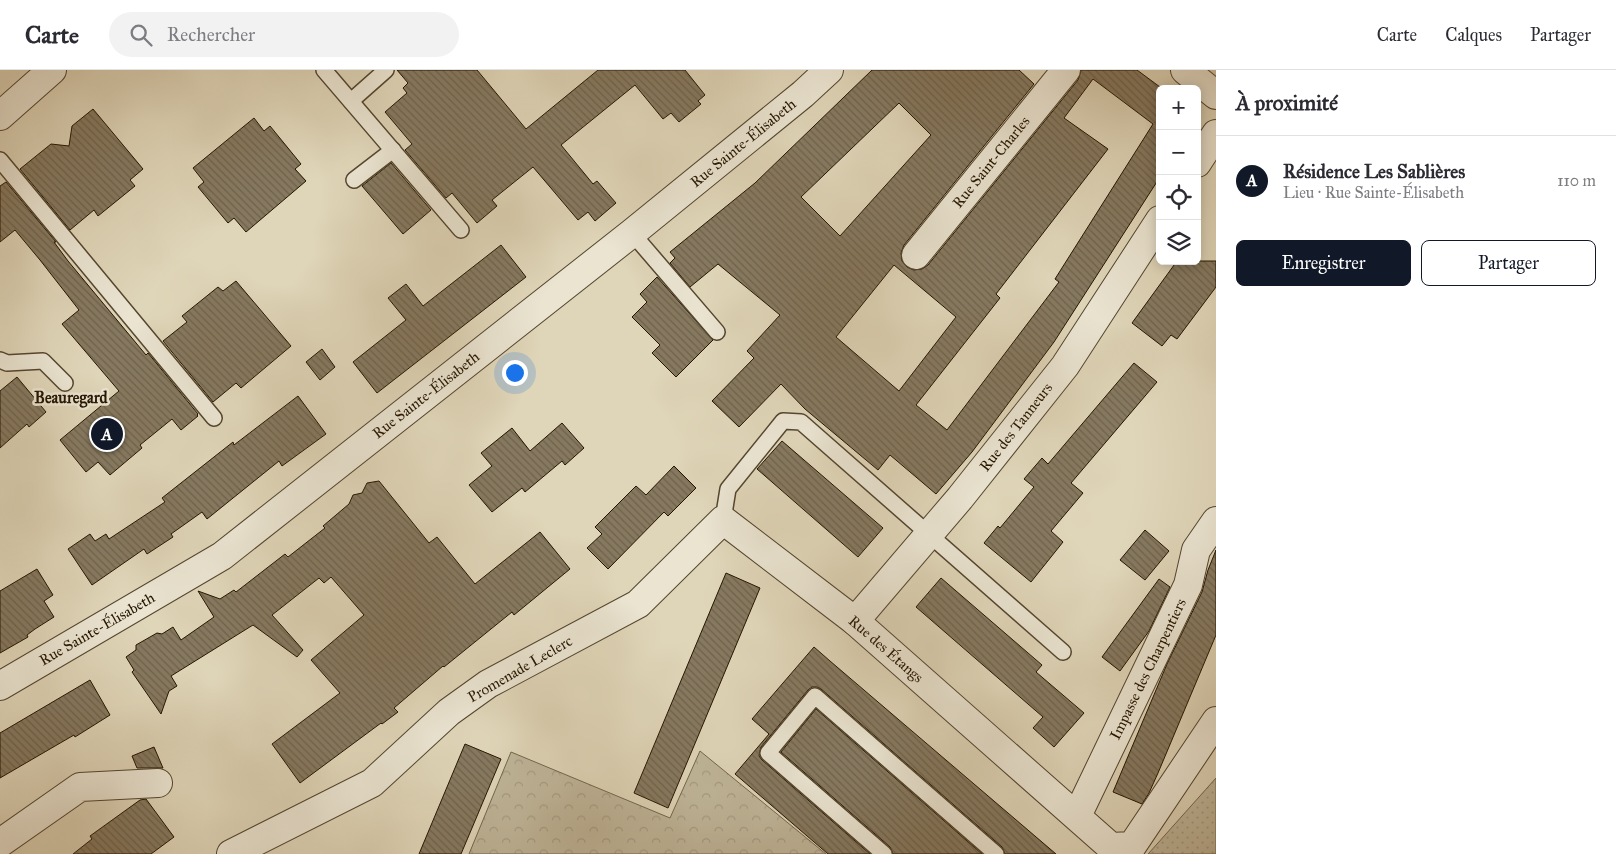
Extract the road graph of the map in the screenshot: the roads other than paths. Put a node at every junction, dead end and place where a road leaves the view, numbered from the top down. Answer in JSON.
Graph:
{"nodes":[{"id":1,"x":52,"y":70,"type":"edge"},
{"id":2,"x":324,"y":70,"type":"edge"},
{"id":3,"x":386,"y":70,"type":"edge"},
{"id":4,"x":828,"y":70,"type":"edge"},
{"id":5,"x":1066,"y":70,"type":"edge"},
{"id":6,"x":1185,"y":70,"type":"edge"},
{"id":7,"x":1216,"y":95,"type":"edge"},
{"id":8,"x":351,"y":101,"type":"junction"},
{"id":9,"x":0,"y":116,"type":"edge"},
{"id":10,"x":1216,"y":134,"type":"edge"},
{"id":11,"x":393,"y":150,"type":"junction"},
{"id":12,"x":1201,"y":157,"type":"edge"},
{"id":13,"x":0,"y":160,"type":"edge"},
{"id":14,"x":354,"y":180,"type":"dead end"},
{"id":15,"x":1156,"y":226,"type":"edge"},
{"id":16,"x":461,"y":230,"type":"dead end"},
{"id":17,"x":632,"y":233,"type":"junction"},
{"id":18,"x":916,"y":255,"type":"dead end"},
{"id":19,"x":717,"y":332,"type":"dead end"},
{"id":20,"x":0,"y":360,"type":"edge"},
{"id":21,"x":65,"y":384,"type":"dead end"},
{"id":22,"x":214,"y":418,"type":"dead end"},
{"id":23,"x":723,"y":520,"type":"junction"},
{"id":24,"x":1216,"y":521,"type":"edge"},
{"id":25,"x":930,"y":534,"type":"junction"},
{"id":26,"x":855,"y":621,"type":"junction"},
{"id":27,"x":1063,"y":652,"type":"dead end"},
{"id":28,"x":0,"y":686,"type":"edge"},
{"id":29,"x":1216,"y":721,"type":"edge"},
{"id":30,"x":158,"y":783,"type":"dead end"},
{"id":31,"x":1077,"y":816,"type":"junction"},
{"id":32,"x":0,"y":843,"type":"edge"},
{"id":33,"x":231,"y":854,"type":"edge"},
{"id":34,"x":884,"y":854,"type":"edge"},
{"id":35,"x":996,"y":854,"type":"edge"}],
"edges":[{"from":1,"to":9,"type":"street"},
{"from":2,"to":8,"type":"lane"},
{"from":3,"to":8,"type":"lane"},
{"from":4,"to":17,"type":"street","name":"Rue Sainte-Élisabeth"},
{"from":5,"to":18,"type":"street","name":"Rue Saint-Charles"},
{"from":6,"to":7,"type":"street"},
{"from":8,"to":11,"type":"lane"},
{"from":10,"to":12,"type":"street"},
{"from":11,"to":14,"type":"lane"},
{"from":11,"to":16,"type":"lane"},
{"from":13,"to":22,"type":"lane"},
{"from":15,"to":25,"type":"street","name":"Rue des Tanneurs"},
{"from":17,"to":19,"type":"lane"},
{"from":17,"to":28,"type":"street","name":"Rue Sainte-Élisabeth"},
{"from":20,"to":21,"type":"lane"},
{"from":23,"to":25,"type":"lane"},
{"from":23,"to":26,"type":"street","name":"Rue des Étangs"},
{"from":23,"to":33,"type":"street","name":"Promenade Leclerc"},
{"from":24,"to":31,"type":"street","name":"Impasse des Charpentiers"},
{"from":25,"to":26,"type":"street","name":"Rue des Tanneurs"},
{"from":25,"to":27,"type":"lane"},
{"from":26,"to":31,"type":"street","name":"Rue des Étangs"},
{"from":29,"to":31,"type":"street"},
{"from":30,"to":32,"type":"street"},
{"from":34,"to":35,"type":"lane"}]}
